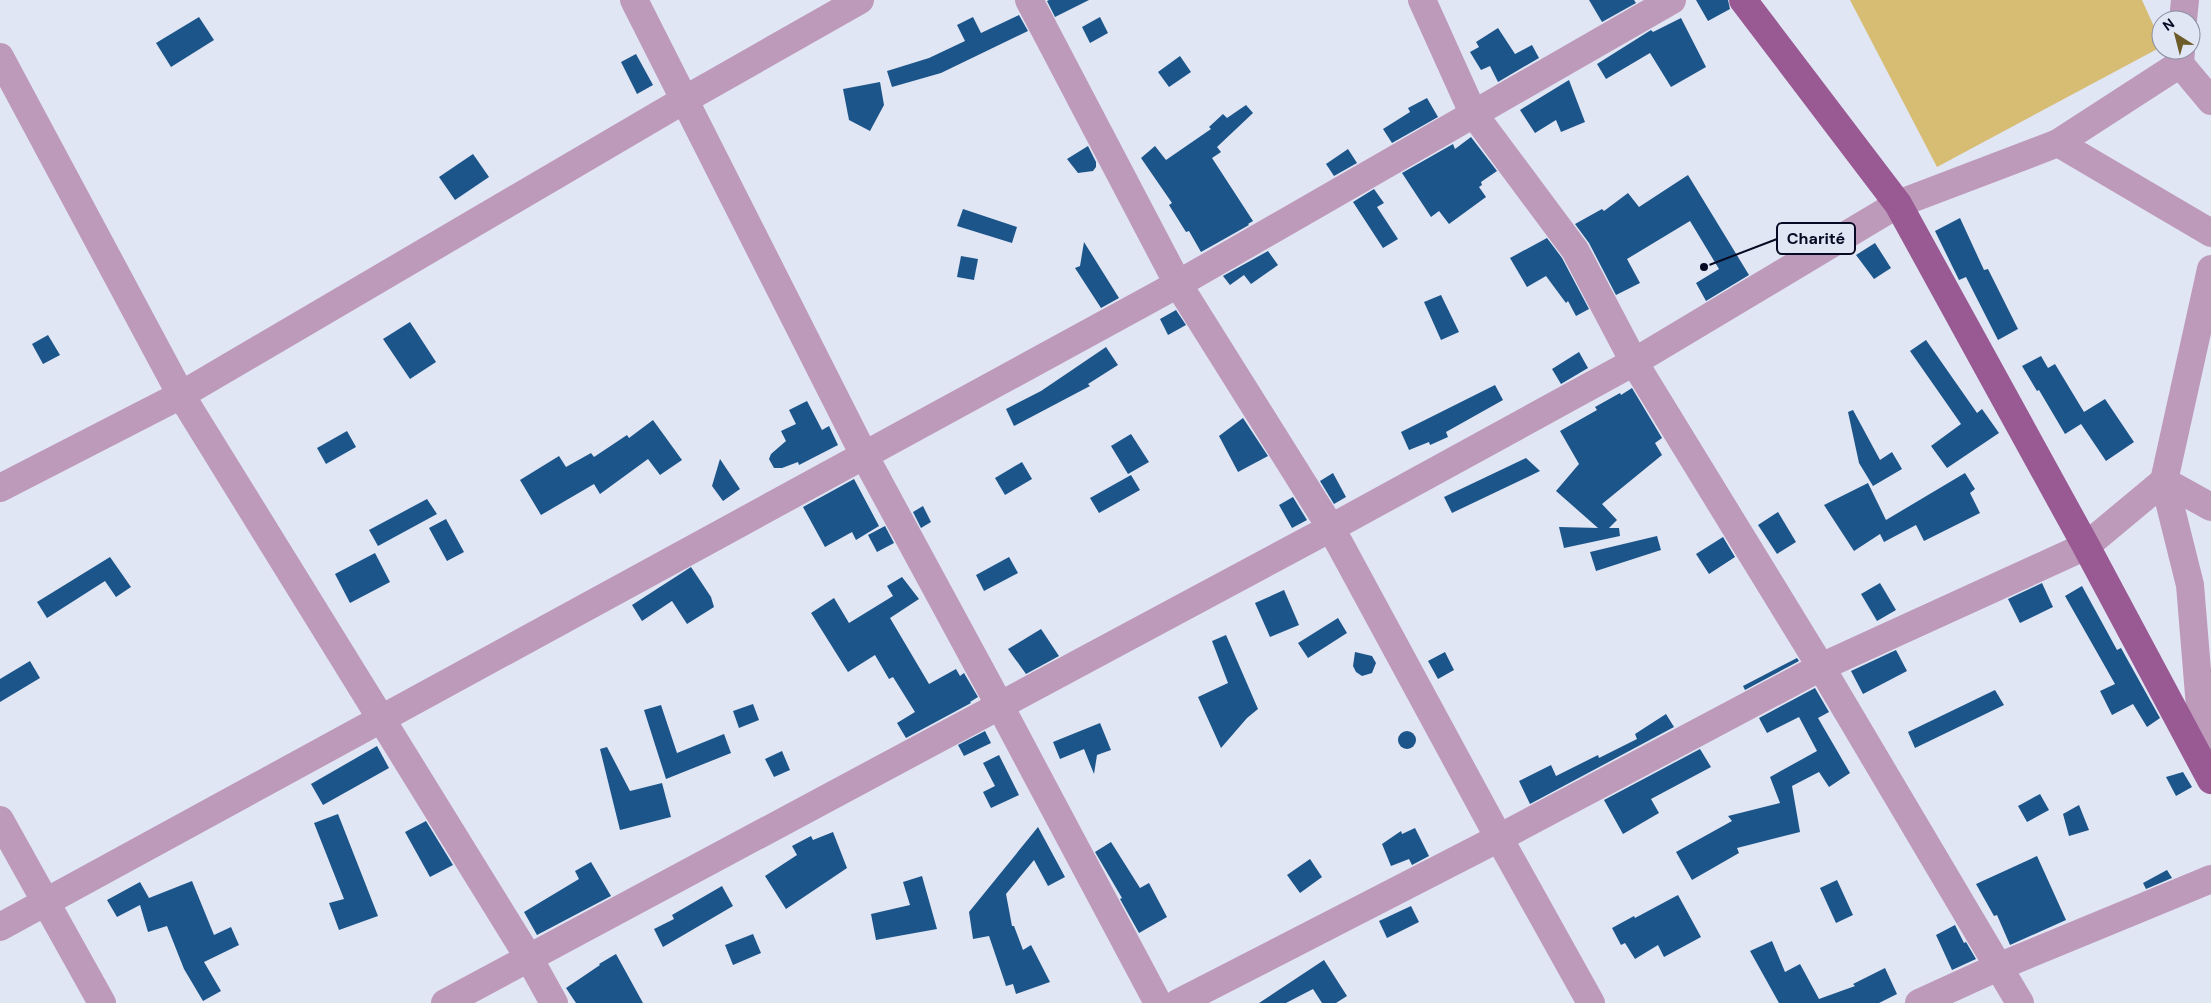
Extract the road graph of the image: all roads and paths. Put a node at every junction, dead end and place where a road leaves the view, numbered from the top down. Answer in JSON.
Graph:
{"nodes":[{"id":1,"x":634,"y":0,"type":"edge"},
{"id":2,"x":860,"y":0,"type":"edge"},
{"id":3,"x":1029,"y":0,"type":"edge"},
{"id":4,"x":1422,"y":0,"type":"edge"},
{"id":5,"x":1672,"y":0,"type":"edge"},
{"id":6,"x":1743,"y":0,"type":"edge"},
{"id":7,"x":0,"y":57,"type":"edge"},
{"id":8,"x":2176,"y":60,"type":"edge"},
{"id":9,"x":2182,"y":60,"type":"edge"},
{"id":10,"x":684,"y":100,"type":"junction"},
{"id":11,"x":2211,"y":101,"type":"edge"},
{"id":12,"x":1473,"y":113,"type":"junction"},
{"id":13,"x":2058,"y":143,"type":"junction"},
{"id":14,"x":1898,"y":204,"type":"junction"},
{"id":15,"x":2211,"y":233,"type":"edge"},
{"id":16,"x":2211,"y":270,"type":"edge"},
{"id":17,"x":1178,"y":284,"type":"junction"},
{"id":18,"x":1634,"y":362,"type":"junction"},
{"id":19,"x":181,"y":395,"type":"junction"},
{"id":20,"x":864,"y":456,"type":"junction"},
{"id":21,"x":2164,"y":481,"type":"junction"},
{"id":22,"x":0,"y":488,"type":"edge"},
{"id":23,"x":2211,"y":507,"type":"edge"},
{"id":24,"x":1331,"y":528,"type":"junction"},
{"id":25,"x":2086,"y":546,"type":"junction"},
{"id":26,"x":1821,"y":667,"type":"junction"},
{"id":27,"x":1000,"y":706,"type":"junction"},
{"id":28,"x":380,"y":718,"type":"junction"},
{"id":29,"x":2208,"y":774,"type":"edge"},
{"id":30,"x":0,"y":820,"type":"edge"},
{"id":31,"x":1498,"y":838,"type":"junction"},
{"id":32,"x":2211,"y":879,"type":"edge"},
{"id":33,"x":46,"y":902,"type":"junction"},
{"id":34,"x":0,"y":926,"type":"edge"},
{"id":35,"x":529,"y":958,"type":"junction"},
{"id":36,"x":1998,"y":967,"type":"junction"},
{"id":37,"x":102,"y":1003,"type":"edge"},
{"id":38,"x":446,"y":1003,"type":"edge"},
{"id":39,"x":554,"y":1003,"type":"edge"},
{"id":40,"x":1158,"y":1003,"type":"edge"},
{"id":41,"x":1178,"y":1003,"type":"edge"},
{"id":42,"x":1591,"y":1003,"type":"edge"},
{"id":43,"x":1919,"y":1003,"type":"edge"},
{"id":44,"x":2020,"y":1003,"type":"edge"}],
"edges":[{"from":1,"to":10,"type":"street"},
{"from":2,"to":10,"type":"street"},
{"from":3,"to":17,"type":"street"},
{"from":4,"to":12,"type":"street"},
{"from":5,"to":12,"type":"street"},
{"from":6,"to":14,"type":"main road"},
{"from":7,"to":19,"type":"street"},
{"from":8,"to":13,"type":"street"},
{"from":9,"to":11,"type":"street"},
{"from":10,"to":19,"type":"street"},
{"from":10,"to":20,"type":"street"},
{"from":12,"to":17,"type":"street"},
{"from":12,"to":18,"type":"street"},
{"from":13,"to":14,"type":"street"},
{"from":13,"to":15,"type":"street"},
{"from":14,"to":18,"type":"street"},
{"from":14,"to":25,"type":"main road"},
{"from":16,"to":21,"type":"street"},
{"from":17,"to":20,"type":"street"},
{"from":17,"to":24,"type":"street"},
{"from":18,"to":24,"type":"street"},
{"from":18,"to":26,"type":"street"},
{"from":19,"to":22,"type":"street"},
{"from":19,"to":28,"type":"street"},
{"from":20,"to":27,"type":"street"},
{"from":20,"to":28,"type":"street"},
{"from":21,"to":23,"type":"street"},
{"from":21,"to":25,"type":"street"},
{"from":21,"to":29,"type":"street"},
{"from":24,"to":27,"type":"street"},
{"from":24,"to":31,"type":"street"},
{"from":25,"to":26,"type":"street"},
{"from":25,"to":29,"type":"main road"},
{"from":26,"to":31,"type":"street"},
{"from":26,"to":36,"type":"street"},
{"from":27,"to":35,"type":"street"},
{"from":27,"to":40,"type":"street"},
{"from":28,"to":33,"type":"street"},
{"from":28,"to":35,"type":"street"},
{"from":30,"to":33,"type":"street"},
{"from":31,"to":41,"type":"street"},
{"from":31,"to":42,"type":"street"},
{"from":32,"to":36,"type":"street"},
{"from":33,"to":34,"type":"street"},
{"from":33,"to":37,"type":"street"},
{"from":35,"to":38,"type":"street"},
{"from":35,"to":39,"type":"street"},
{"from":36,"to":43,"type":"street"},
{"from":36,"to":44,"type":"street"}]}
